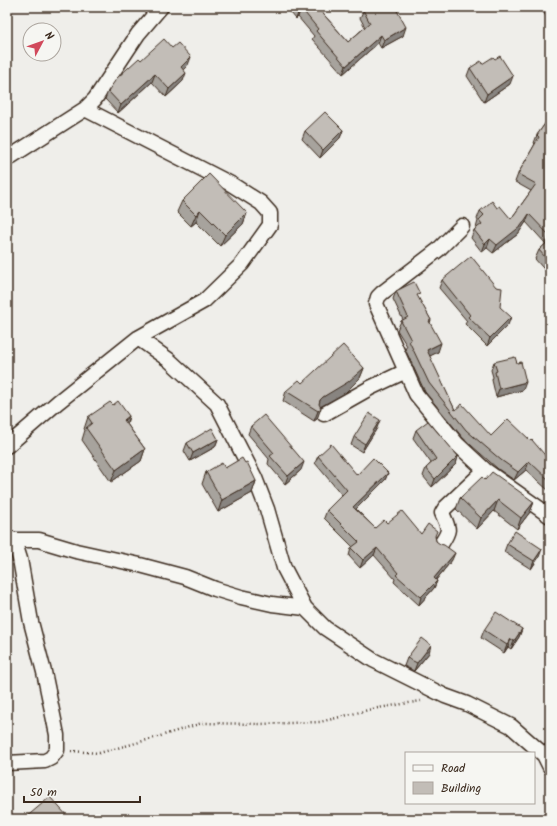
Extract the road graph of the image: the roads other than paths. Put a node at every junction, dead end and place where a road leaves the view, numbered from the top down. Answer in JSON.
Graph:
{"nodes":[{"id":1,"x":160,"y":7,"type":"edge"},
{"id":2,"x":85,"y":108,"type":"junction"},
{"id":3,"x":7,"y":159,"type":"edge"},
{"id":4,"x":462,"y":226,"type":"dead end"},
{"id":5,"x":138,"y":338,"type":"junction"},
{"id":6,"x":406,"y":371,"type":"junction"},
{"id":7,"x":324,"y":414,"type":"dead end"},
{"id":8,"x":7,"y":446,"type":"edge"},
{"id":9,"x":485,"y":470,"type":"junction"},
{"id":10,"x":550,"y":516,"type":"edge"},
{"id":11,"x":10,"y":539,"type":"edge"},
{"id":12,"x":441,"y":544,"type":"edge"},
{"id":13,"x":305,"y":608,"type":"junction"},
{"id":14,"x":7,"y":763,"type":"edge"},
{"id":15,"x":550,"y":766,"type":"edge"}],
"edges":[{"from":1,"to":2,"type":"street"},
{"from":2,"to":3,"type":"street"},
{"from":2,"to":5,"type":"street"},
{"from":4,"to":6,"type":"street"},
{"from":5,"to":8,"type":"street"},
{"from":5,"to":13,"type":"street"},
{"from":6,"to":7,"type":"street"},
{"from":6,"to":9,"type":"street"},
{"from":9,"to":10,"type":"street"},
{"from":9,"to":12,"type":"street"},
{"from":11,"to":13,"type":"street"},
{"from":11,"to":14,"type":"street"},
{"from":13,"to":15,"type":"street"}]}
